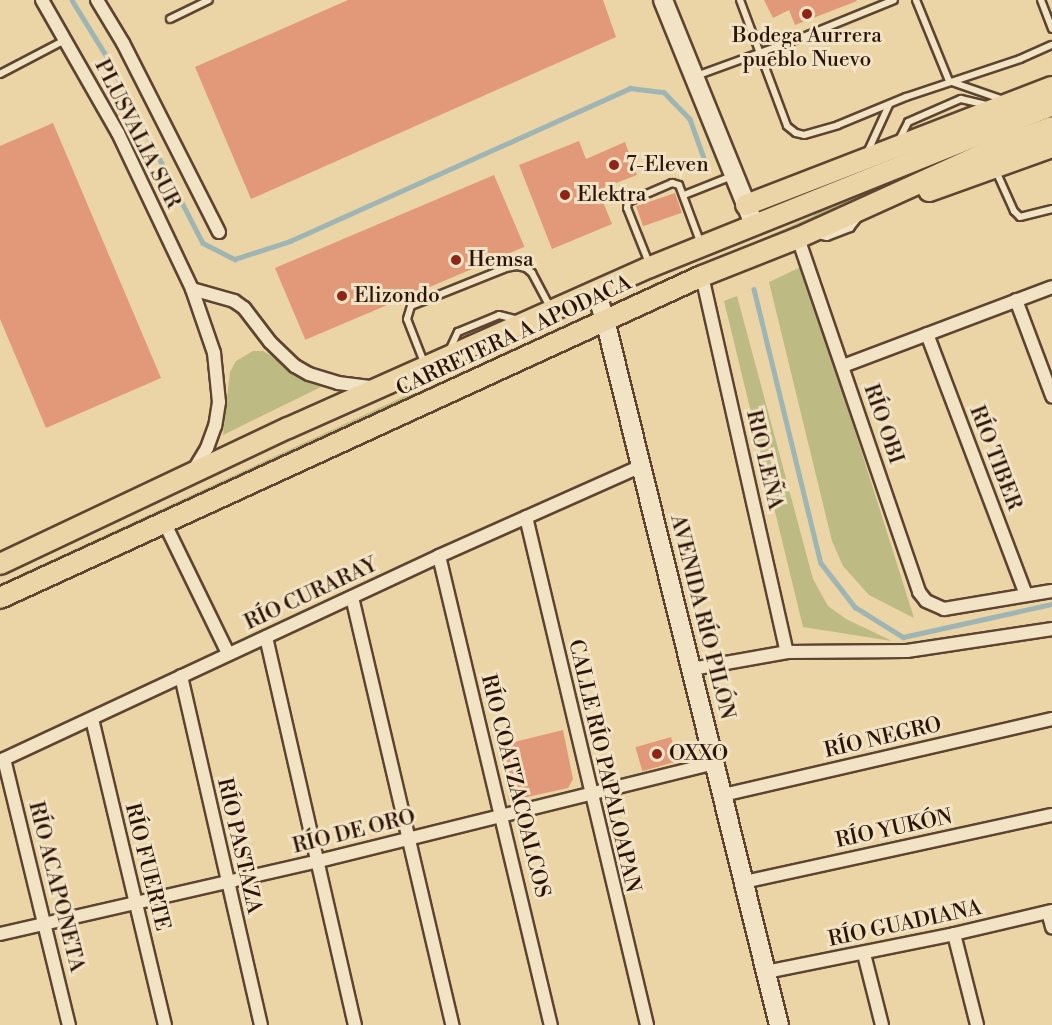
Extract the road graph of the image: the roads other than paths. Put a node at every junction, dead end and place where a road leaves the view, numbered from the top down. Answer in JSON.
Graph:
{"nodes":[{"id":1,"x":42,"y":0,"type":"edge"},
{"id":2,"x":97,"y":0,"type":"edge"},
{"id":3,"x":209,"y":0,"type":"edge"},
{"id":4,"x":663,"y":0,"type":"edge"},
{"id":5,"x":740,"y":0,"type":"edge"},
{"id":6,"x":894,"y":0,"type":"edge"},
{"id":7,"x":916,"y":0,"type":"edge"},
{"id":8,"x":1041,"y":0,"type":"edge"},
{"id":9,"x":170,"y":19,"type":"dead end"},
{"id":10,"x":1052,"y":29,"type":"edge"},
{"id":11,"x":65,"y":40,"type":"junction"},
{"id":12,"x":1052,"y":45,"type":"edge"},
{"id":13,"x":760,"y":52,"type":"junction"},
{"id":14,"x":0,"y":74,"type":"edge"},
{"id":15,"x":694,"y":76,"type":"junction"},
{"id":16,"x":950,"y":81,"type":"junction"},
{"id":17,"x":1052,"y":87,"type":"edge"},
{"id":18,"x":890,"y":104,"type":"junction"},
{"id":19,"x":1005,"y":105,"type":"junction"},
{"id":20,"x":1052,"y":105,"type":"edge"},
{"id":21,"x":1052,"y":127,"type":"edge"},
{"id":22,"x":1052,"y":147,"type":"edge"},
{"id":23,"x":991,"y":159,"type":"junction"},
{"id":24,"x":864,"y":160,"type":"junction"},
{"id":25,"x":735,"y":174,"type":"junction"},
{"id":26,"x":684,"y":195,"type":"junction"},
{"id":27,"x":746,"y":205,"type":"junction"},
{"id":28,"x":1052,"y":209,"type":"edge"},
{"id":29,"x":754,"y":225,"type":"junction"},
{"id":30,"x":219,"y":232,"type":"dead end"},
{"id":31,"x":803,"y":236,"type":"junction"},
{"id":32,"x":701,"y":245,"type":"junction"},
{"id":33,"x":650,"y":267,"type":"junction"},
{"id":34,"x":702,"y":276,"type":"junction"},
{"id":35,"x":1052,"y":287,"type":"edge"},
{"id":36,"x":192,"y":289,"type":"junction"},
{"id":37,"x":596,"y":291,"type":"junction"},
{"id":38,"x":1016,"y":300,"type":"junction"},
{"id":39,"x":553,"y":311,"type":"junction"},
{"id":40,"x":605,"y":320,"type":"junction"},
{"id":41,"x":927,"y":334,"type":"junction"},
{"id":42,"x":843,"y":366,"type":"junction"},
{"id":43,"x":427,"y":368,"type":"junction"},
{"id":44,"x":384,"y":387,"type":"junction"},
{"id":45,"x":1052,"y":396,"type":"edge"},
{"id":46,"x":641,"y":466,"type":"junction"},
{"id":47,"x":191,"y":474,"type":"junction"},
{"id":48,"x":526,"y":516,"type":"junction"},
{"id":49,"x":168,"y":530,"type":"junction"},
{"id":50,"x":439,"y":556,"type":"junction"},
{"id":51,"x":0,"y":564,"type":"edge"},
{"id":52,"x":1052,"y":591,"type":"edge"},
{"id":53,"x":1026,"y":595,"type":"junction"},
{"id":54,"x":352,"y":597,"type":"junction"},
{"id":55,"x":0,"y":598,"type":"edge"},
{"id":56,"x":0,"y":613,"type":"edge"},
{"id":57,"x":1052,"y":629,"type":"edge"},
{"id":58,"x":266,"y":637,"type":"junction"},
{"id":59,"x":788,"y":652,"type":"junction"},
{"id":60,"x":228,"y":653,"type":"junction"},
{"id":61,"x":692,"y":669,"type":"junction"},
{"id":62,"x":181,"y":676,"type":"junction"},
{"id":63,"x":92,"y":719,"type":"junction"},
{"id":64,"x":1052,"y":719,"type":"edge"},
{"id":65,"x":2,"y":760,"type":"edge"},
{"id":66,"x":715,"y":763,"type":"junction"},
{"id":67,"x":590,"y":794,"type":"junction"},
{"id":68,"x":723,"y":795,"type":"junction"},
{"id":69,"x":502,"y":815,"type":"junction"},
{"id":70,"x":1052,"y":815,"type":"edge"},
{"id":71,"x":410,"y":839,"type":"junction"},
{"id":72,"x":319,"y":861,"type":"junction"},
{"id":73,"x":227,"y":881,"type":"junction"},
{"id":74,"x":744,"y":882,"type":"junction"},
{"id":75,"x":136,"y":904,"type":"junction"},
{"id":76,"x":1050,"y":911,"type":"edge"},
{"id":77,"x":45,"y":924,"type":"junction"},
{"id":78,"x":1052,"y":927,"type":"edge"},
{"id":79,"x":0,"y":934,"type":"edge"},
{"id":80,"x":954,"y":934,"type":"junction"},
{"id":81,"x":864,"y":954,"type":"junction"},
{"id":82,"x":766,"y":972,"type":"junction"},
{"id":83,"x":69,"y":1025,"type":"edge"},
{"id":84,"x":165,"y":1025,"type":"edge"},
{"id":85,"x":261,"y":1025,"type":"edge"},
{"id":86,"x":355,"y":1025,"type":"edge"},
{"id":87,"x":452,"y":1025,"type":"edge"},
{"id":88,"x":551,"y":1025,"type":"edge"},
{"id":89,"x":646,"y":1025,"type":"edge"},
{"id":90,"x":779,"y":1025,"type":"edge"},
{"id":91,"x":882,"y":1025,"type":"edge"},
{"id":92,"x":978,"y":1025,"type":"edge"}],
"edges":[{"from":1,"to":11,"type":"street","name":"PLUSVALIA SUR"},
{"from":2,"to":30,"type":"street"},
{"from":3,"to":9,"type":"lane"},
{"from":4,"to":15,"type":"main road"},
{"from":5,"to":13,"type":"lane"},
{"from":6,"to":13,"type":"lane"},
{"from":7,"to":16,"type":"lane"},
{"from":8,"to":10,"type":"lane"},
{"from":11,"to":14,"type":"lane"},
{"from":11,"to":36,"type":"street","name":"PLUSVALIA SUR"},
{"from":12,"to":16,"type":"lane"},
{"from":13,"to":15,"type":"lane"},
{"from":13,"to":18,"type":"lane"},
{"from":15,"to":25,"type":"main road"},
{"from":16,"to":18,"type":"lane"},
{"from":16,"to":19,"type":"lane"},
{"from":17,"to":19,"type":"main road"},
{"from":18,"to":24,"type":"lane"},
{"from":19,"to":24,"type":"main road"},
{"from":20,"to":29,"type":"main road","name":"CARRETERA A APODACA"},
{"from":21,"to":23,"type":"main road","name":"CARRETERA A APODACA"},
{"from":22,"to":23,"type":"main road"},
{"from":23,"to":28,"type":"lane"},
{"from":23,"to":31,"type":"main road","name":"CARRETERA A APODACA"},
{"from":24,"to":27,"type":"main road"},
{"from":25,"to":26,"type":"lane"},
{"from":25,"to":27,"type":"main road"},
{"from":26,"to":32,"type":"lane"},
{"from":26,"to":33,"type":"lane"},
{"from":27,"to":29,"type":"main road"},
{"from":29,"to":32,"type":"main road","name":"CARRETERA A APODACA"},
{"from":31,"to":34,"type":"main road","name":"CARRETERA A APODACA"},
{"from":31,"to":42,"type":"street","name":"RÍO OBI"},
{"from":32,"to":33,"type":"main road","name":"CARRETERA A APODACA"},
{"from":33,"to":37,"type":"main road","name":"CARRETERA A APODACA"},
{"from":34,"to":40,"type":"main road","name":"CARRETERA A APODACA"},
{"from":34,"to":59,"type":"street","name":"RIO LEÑA"},
{"from":35,"to":38,"type":"street"},
{"from":36,"to":44,"type":"street"},
{"from":36,"to":47,"type":"street","name":"PLUSVALIA SUR"},
{"from":37,"to":39,"type":"main road","name":"CARRETERA A APODACA"},
{"from":37,"to":40,"type":"main road","name":"AVENIDA RÍO PILÓN"},
{"from":38,"to":41,"type":"street"},
{"from":38,"to":45,"type":"street"},
{"from":39,"to":43,"type":"main road","name":"CARRETERA A APODACA"},
{"from":39,"to":43,"type":"lane"},
{"from":40,"to":46,"type":"main road","name":"AVENIDA RÍO PILÓN"},
{"from":40,"to":49,"type":"main road","name":"CARRETERA A APODACA"},
{"from":41,"to":42,"type":"street"},
{"from":41,"to":53,"type":"street","name":"RÍO TIBER"},
{"from":42,"to":53,"type":"street","name":"RÍO OBI"},
{"from":43,"to":44,"type":"main road","name":"CARRETERA A APODACA"},
{"from":44,"to":47,"type":"main road","name":"CARRETERA A APODACA"},
{"from":46,"to":48,"type":"street","name":"RÍO CURARAY"},
{"from":46,"to":61,"type":"main road","name":"AVENIDA RÍO PILÓN"},
{"from":47,"to":51,"type":"main road","name":"CARRETERA A APODACA"},
{"from":48,"to":50,"type":"street","name":"RÍO CURARAY"},
{"from":48,"to":67,"type":"street","name":"CALLE RÍO PAPALOAPAN"},
{"from":49,"to":55,"type":"main road","name":"CARRETERA A APODACA"},
{"from":49,"to":56,"type":"main road"},
{"from":49,"to":60,"type":"street"},
{"from":50,"to":54,"type":"street","name":"RÍO CURARAY"},
{"from":50,"to":69,"type":"street","name":"RÍO COATZACOALCOS"},
{"from":52,"to":53,"type":"street"},
{"from":54,"to":58,"type":"street","name":"RÍO CURARAY"},
{"from":54,"to":71,"type":"street"},
{"from":57,"to":59,"type":"street"},
{"from":58,"to":60,"type":"street","name":"RÍO CURARAY"},
{"from":58,"to":72,"type":"street"},
{"from":59,"to":61,"type":"street"},
{"from":60,"to":62,"type":"street","name":"RÍO CURARAY"},
{"from":61,"to":66,"type":"main road","name":"AVENIDA RÍO PILÓN"},
{"from":62,"to":63,"type":"street","name":"RÍO CURARAY"},
{"from":62,"to":73,"type":"street","name":"RÍO PASTAZA"},
{"from":63,"to":65,"type":"street","name":"RÍO CURARAY"},
{"from":63,"to":75,"type":"street","name":"RÍO FUERTE"},
{"from":64,"to":68,"type":"street","name":"RÍO NEGRO"},
{"from":65,"to":77,"type":"street","name":"RÍO ACAPONETA"},
{"from":66,"to":67,"type":"street","name":"RÍO DE ORO"},
{"from":66,"to":68,"type":"main road","name":"AVENIDA RÍO PILÓN"},
{"from":67,"to":69,"type":"street","name":"RÍO DE ORO"},
{"from":67,"to":89,"type":"street","name":"CALLE RÍO PAPALOAPAN"},
{"from":68,"to":74,"type":"main road","name":"AVENIDA RÍO PILÓN"},
{"from":69,"to":71,"type":"street","name":"RÍO DE ORO"},
{"from":69,"to":88,"type":"street","name":"RÍO COATZACOALCOS"},
{"from":70,"to":74,"type":"street","name":"RÍO YUKÓN"},
{"from":71,"to":72,"type":"street","name":"RÍO DE ORO"},
{"from":71,"to":87,"type":"street"},
{"from":72,"to":73,"type":"street","name":"RÍO DE ORO"},
{"from":72,"to":86,"type":"street"},
{"from":73,"to":75,"type":"street","name":"RÍO DE ORO"},
{"from":73,"to":85,"type":"street","name":"RÍO PASTAZA"},
{"from":74,"to":82,"type":"main road","name":"AVENIDA RÍO PILÓN"},
{"from":75,"to":77,"type":"street","name":"RÍO DE ORO"},
{"from":75,"to":84,"type":"street","name":"RÍO FUERTE"},
{"from":76,"to":78,"type":"street"},
{"from":76,"to":80,"type":"street","name":"RÍO GUADIANA"},
{"from":77,"to":79,"type":"street","name":"RÍO DE ORO"},
{"from":77,"to":83,"type":"street","name":"RÍO ACAPONETA"},
{"from":80,"to":81,"type":"street","name":"RÍO GUADIANA"},
{"from":80,"to":92,"type":"street"},
{"from":81,"to":82,"type":"street","name":"RÍO GUADIANA"},
{"from":81,"to":91,"type":"street"},
{"from":82,"to":90,"type":"main road","name":"AVENIDA RÍO PILÓN"}]}
